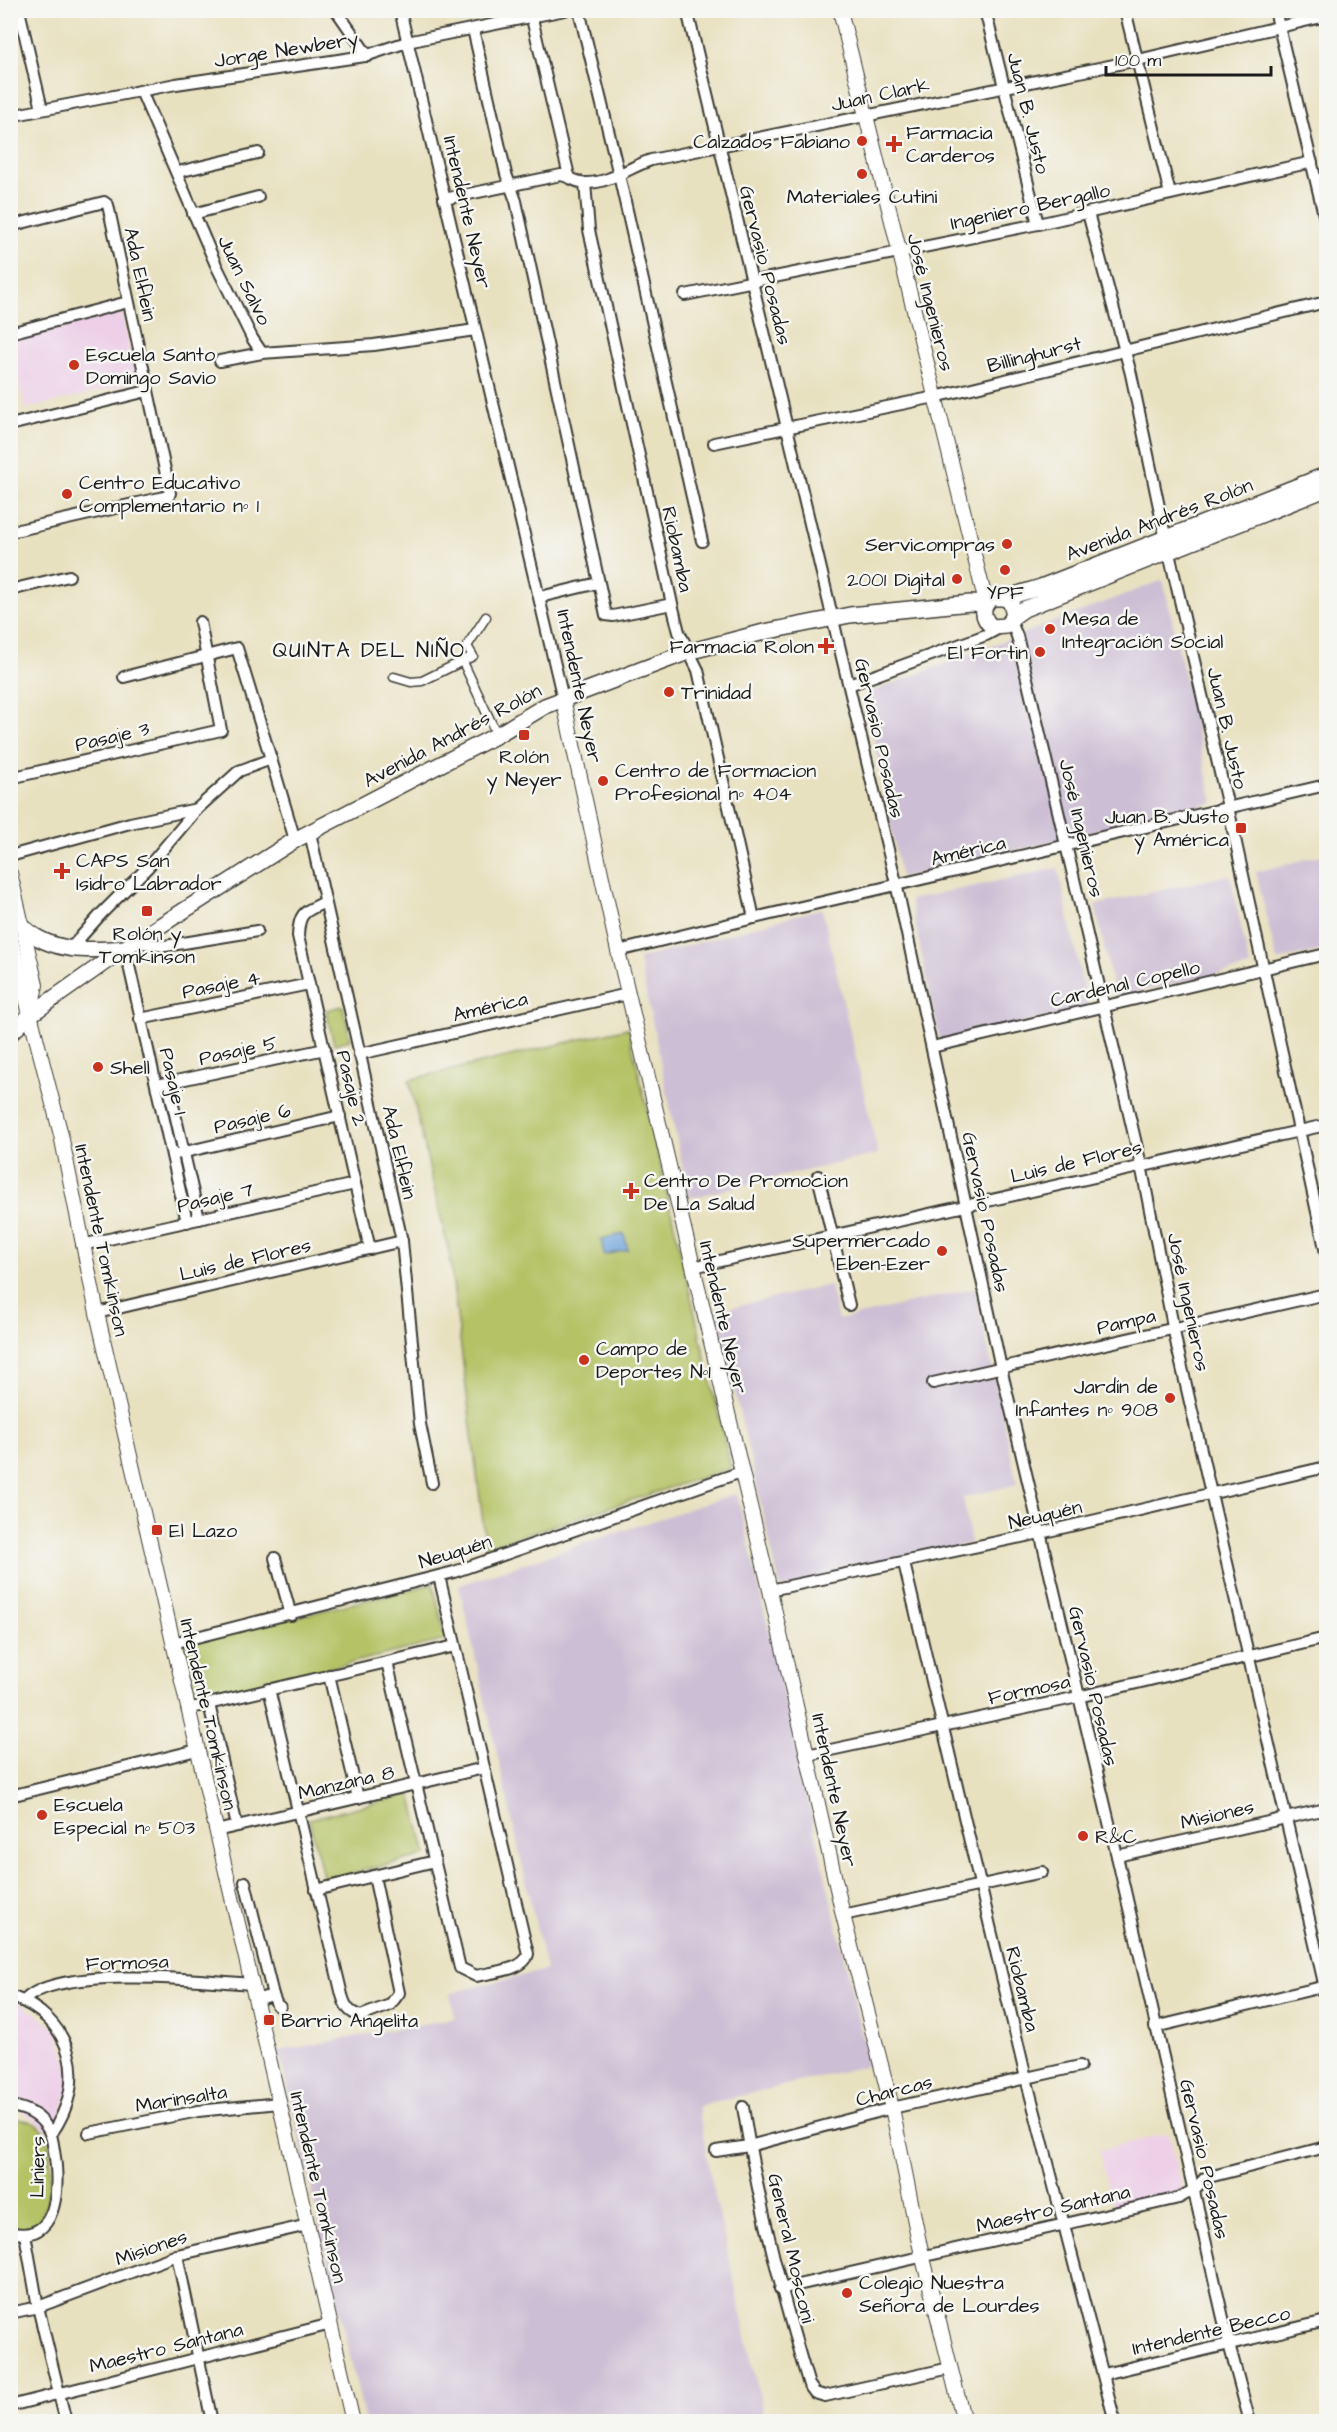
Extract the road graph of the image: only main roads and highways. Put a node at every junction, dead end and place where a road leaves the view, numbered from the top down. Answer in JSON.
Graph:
{"nodes":[{"id":1,"x":1326,"y":476,"type":"edge"},
{"id":2,"x":1326,"y":489,"type":"edge"},
{"id":3,"x":1167,"y":546,"type":"junction"},
{"id":4,"x":1005,"y":598,"type":"junction"},
{"id":5,"x":985,"y":606,"type":"junction"},
{"id":6,"x":1008,"y":622,"type":"junction"},
{"id":7,"x":17,"y":932,"type":"edge"},
{"id":8,"x":131,"y":945,"type":"junction"},
{"id":9,"x":10,"y":1034,"type":"edge"}],
"edges":[{"from":1,"to":3,"type":"main road","name":"Avenida Andrés Rolón"},
{"from":2,"to":3,"type":"main road","name":"Avenida Andrés Rolón"},
{"from":3,"to":4,"type":"main road","name":"Avenida Andrés Rolón"},
{"from":3,"to":6,"type":"main road","name":"Avenida Andrés Rolón"},
{"from":4,"to":5,"type":"main road","name":"Avenida Andrés Rolón"},
{"from":4,"to":6,"type":"main road"},
{"from":5,"to":6,"type":"main road","name":"Avenida Andrés Rolón"},
{"from":5,"to":8,"type":"main road","name":"Avenida Andrés Rolón"},
{"from":7,"to":8,"type":"main road"},
{"from":8,"to":9,"type":"main road","name":"Avenida Andrés Rolón"}]}
